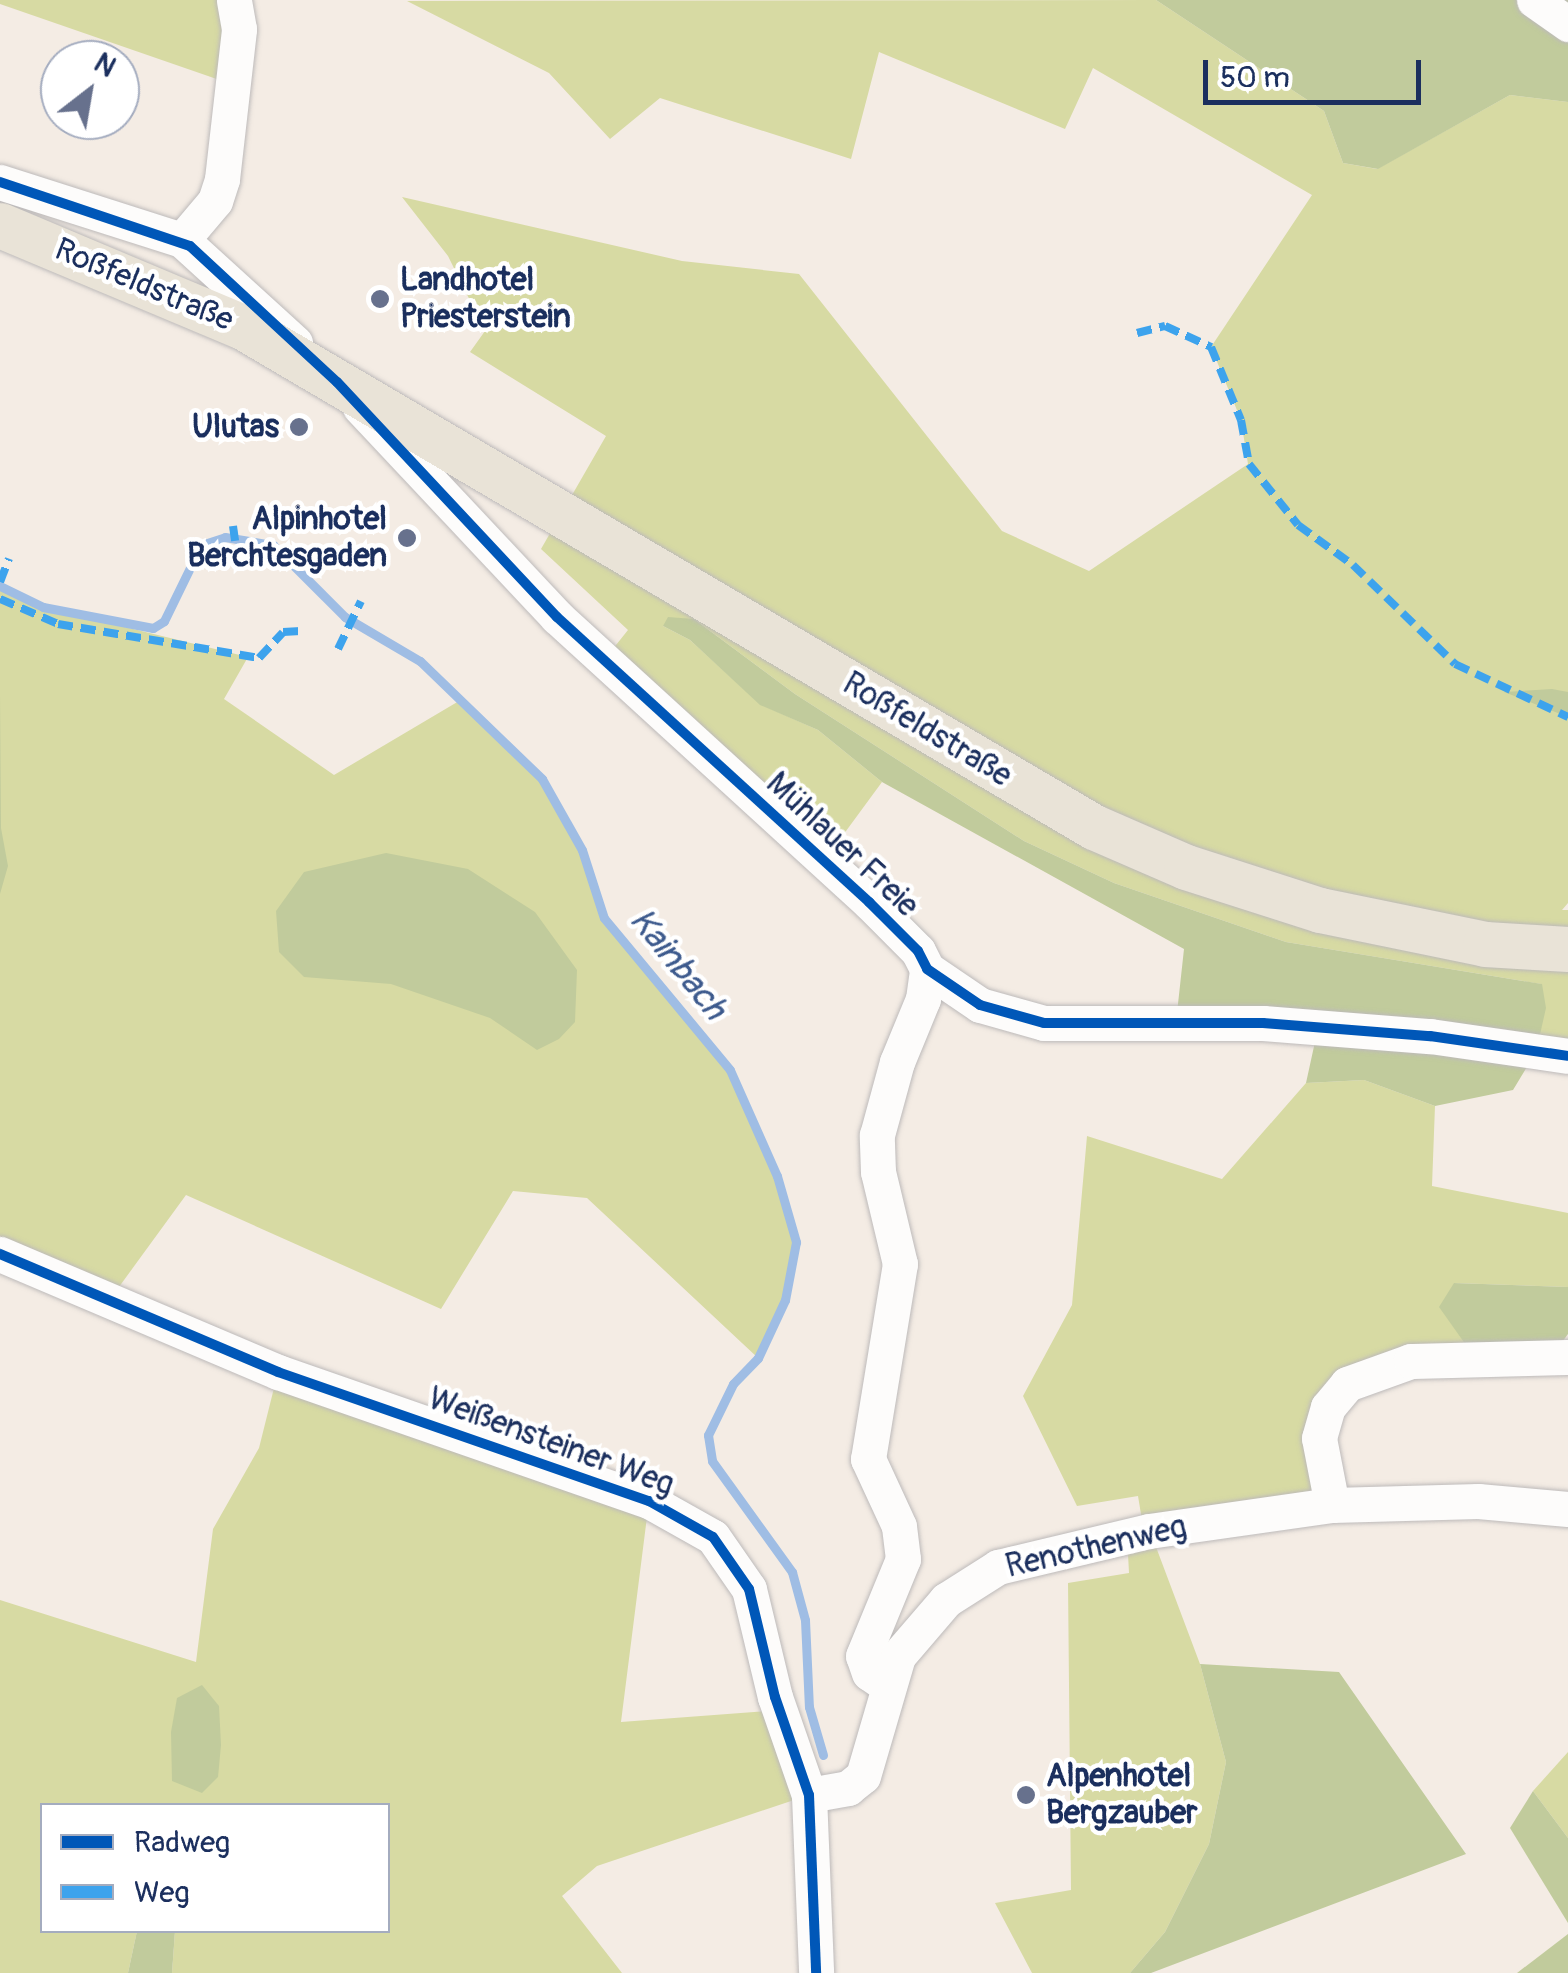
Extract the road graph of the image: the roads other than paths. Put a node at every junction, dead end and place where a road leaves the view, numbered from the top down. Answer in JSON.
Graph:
{"nodes":[{"id":1,"x":1534,"y":0,"type":"edge"},
{"id":2,"x":236,"y":15,"type":"edge"},
{"id":3,"x":1568,"y":24,"type":"edge"},
{"id":4,"x":0,"y":182,"type":"edge"},
{"id":5,"x":0,"y":225,"type":"edge"},
{"id":6,"x":182,"y":240,"type":"junction"},
{"id":7,"x":337,"y":382,"type":"junction"},
{"id":8,"x":1568,"y":949,"type":"edge"},
{"id":9,"x":927,"y":969,"type":"junction"},
{"id":10,"x":1568,"y":1056,"type":"edge"},
{"id":11,"x":0,"y":1254,"type":"edge"},
{"id":12,"x":1568,"y":1358,"type":"edge"},
{"id":13,"x":1332,"y":1505,"type":"junction"},
{"id":14,"x":1568,"y":1509,"type":"edge"},
{"id":15,"x":886,"y":1684,"type":"junction"},
{"id":16,"x":809,"y":1795,"type":"junction"},
{"id":17,"x":816,"y":1973,"type":"edge"}],
"edges":[{"from":1,"to":3,"type":"street"},
{"from":2,"to":6,"type":"street"},
{"from":4,"to":6,"type":"street","name":"Roßfeldstraße"},
{"from":5,"to":7,"type":"main road","name":"Roßfeldstraße"},
{"from":6,"to":7,"type":"street","name":"Roßfeldstraße"},
{"from":7,"to":8,"type":"main road","name":"Roßfeldstraße"},
{"from":7,"to":9,"type":"street","name":"Mühlauer Freie"},
{"from":9,"to":10,"type":"street","name":"Mühlauer Freie"},
{"from":9,"to":15,"type":"street"},
{"from":11,"to":16,"type":"street","name":"Weißensteiner Weg"},
{"from":12,"to":13,"type":"street"},
{"from":13,"to":14,"type":"street","name":"Renothenweg"},
{"from":13,"to":15,"type":"street","name":"Renothenweg"},
{"from":15,"to":16,"type":"street","name":"Renothenweg"},
{"from":16,"to":17,"type":"street","name":"Weißensteiner Weg"}]}
